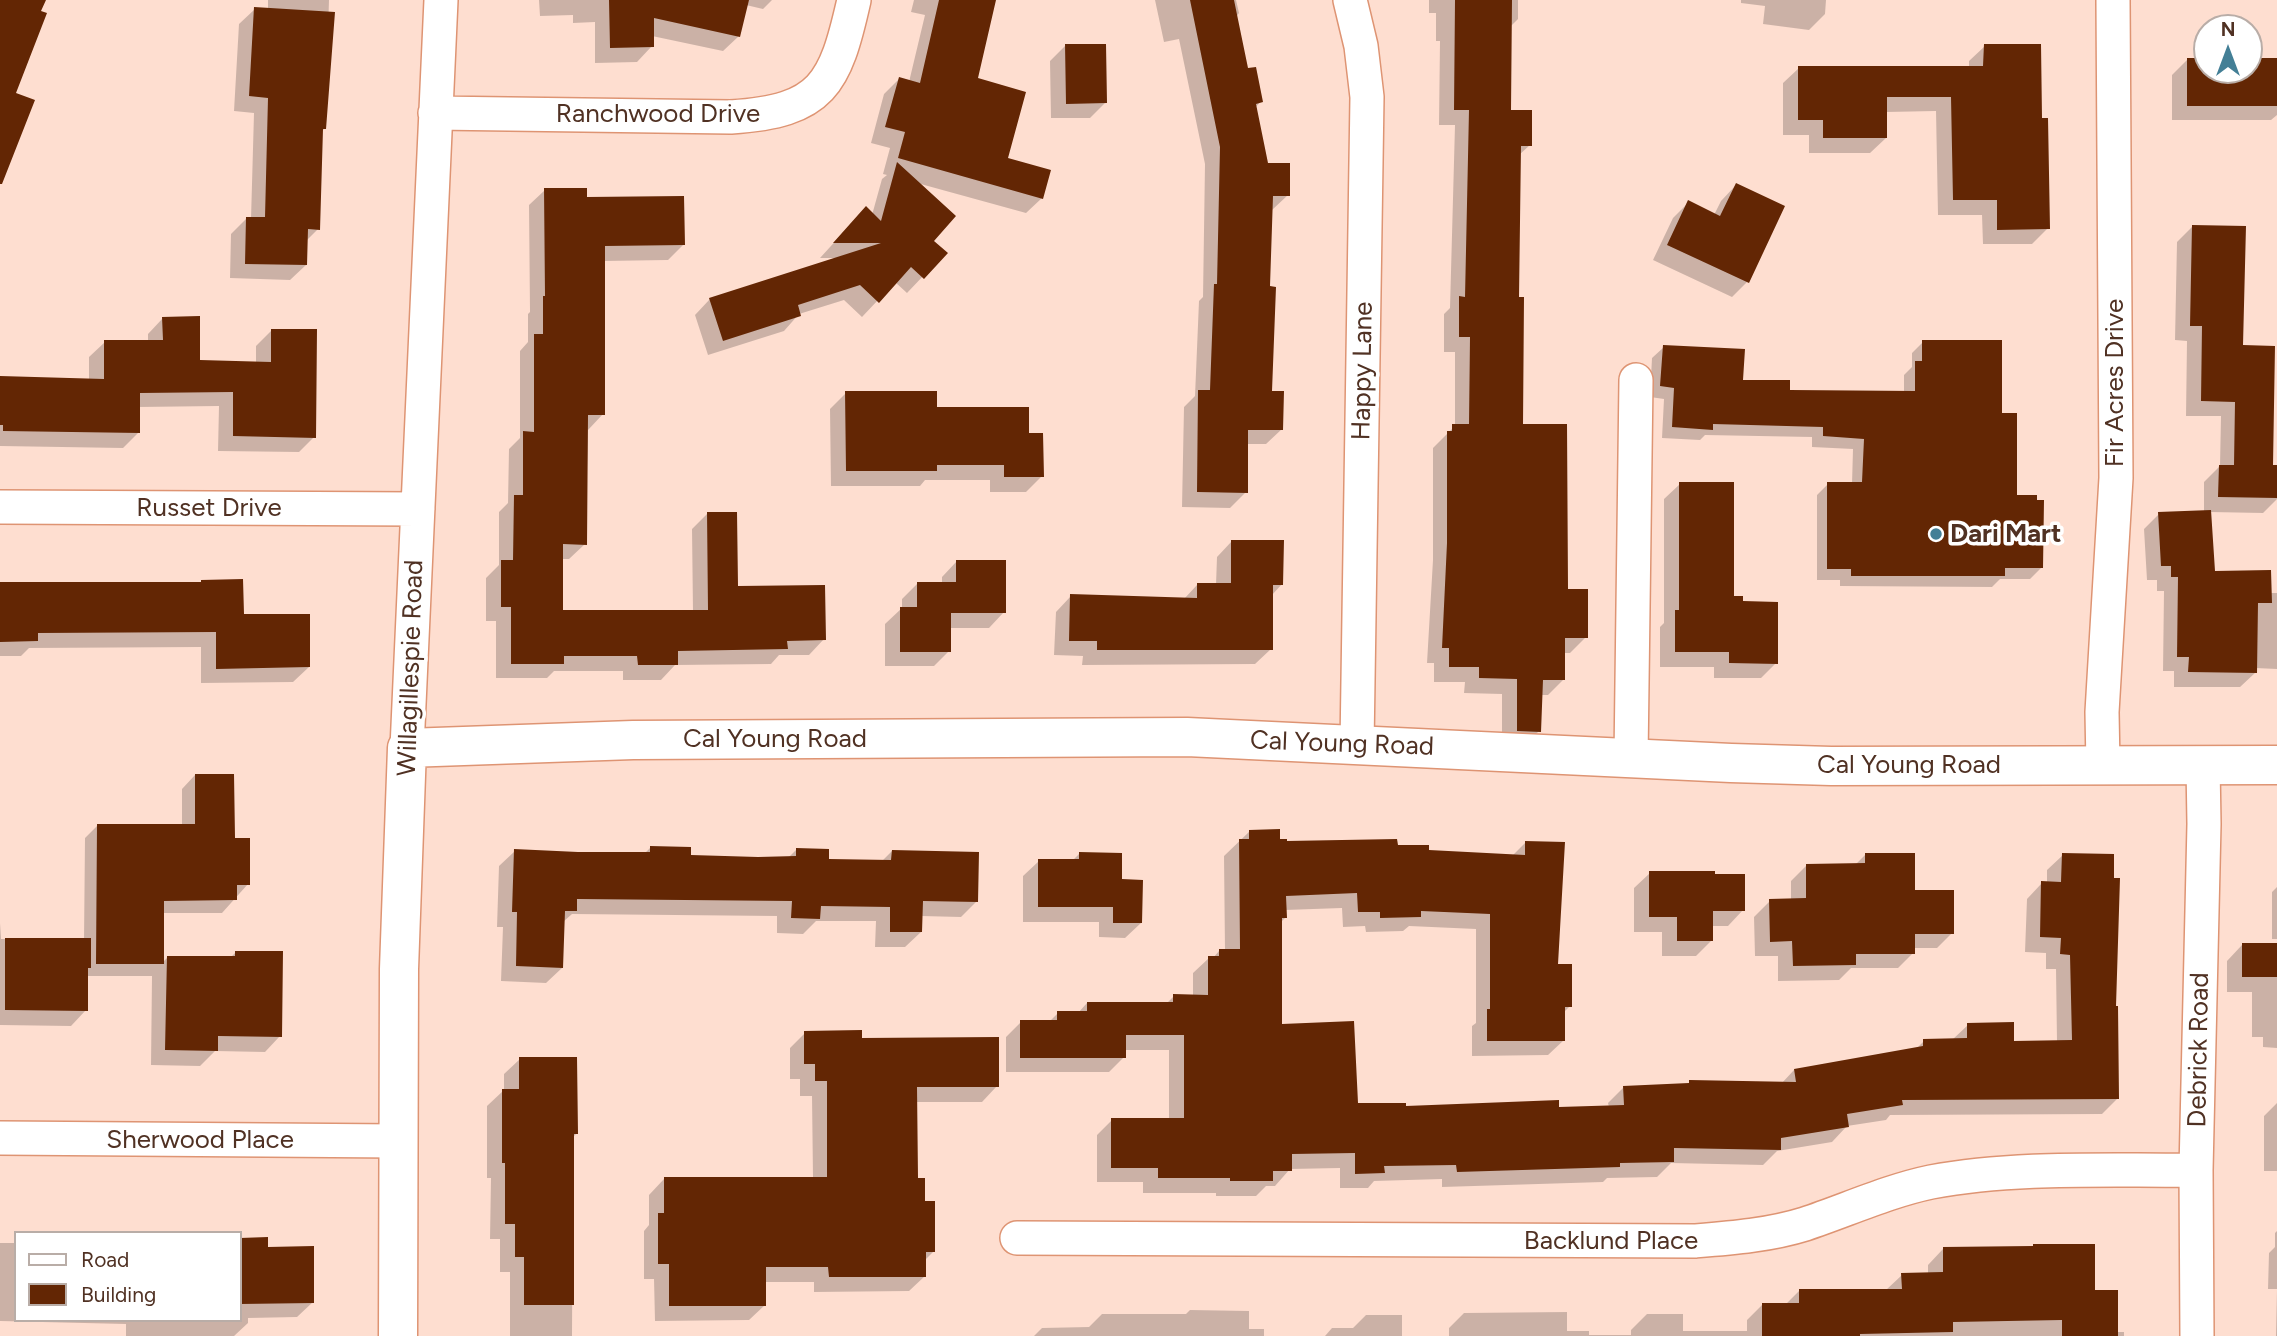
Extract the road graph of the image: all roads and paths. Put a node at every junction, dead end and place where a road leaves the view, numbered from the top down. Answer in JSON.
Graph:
{"nodes":[{"id":1,"x":441,"y":0,"type":"edge"},
{"id":2,"x":854,"y":0,"type":"edge"},
{"id":3,"x":1350,"y":0,"type":"edge"},
{"id":4,"x":2113,"y":0,"type":"edge"},
{"id":5,"x":435,"y":113,"type":"junction"},
{"id":6,"x":1636,"y":380,"type":"dead end"},
{"id":7,"x":0,"y":508,"type":"edge"},
{"id":8,"x":418,"y":509,"type":"junction"},
{"id":9,"x":1357,"y":744,"type":"junction"},
{"id":10,"x":407,"y":748,"type":"junction"},
{"id":11,"x":1631,"y":758,"type":"junction"},
{"id":12,"x":2203,"y":765,"type":"junction"},
{"id":13,"x":2277,"y":765,"type":"edge"},
{"id":14,"x":2103,"y":766,"type":"junction"},
{"id":15,"x":0,"y":1138,"type":"edge"},
{"id":16,"x":399,"y":1141,"type":"junction"},
{"id":17,"x":2196,"y":1170,"type":"junction"},
{"id":18,"x":1017,"y":1238,"type":"dead end"},
{"id":19,"x":398,"y":1336,"type":"edge"},
{"id":20,"x":2197,"y":1336,"type":"edge"}],
"edges":[{"from":1,"to":5,"type":"street","name":"Willagillespie Road"},
{"from":2,"to":5,"type":"street","name":"Ranchwood Drive"},
{"from":3,"to":9,"type":"street","name":"Happy Lane"},
{"from":4,"to":14,"type":"street","name":"Fir Acres Drive"},
{"from":5,"to":8,"type":"street","name":"Willagillespie Road"},
{"from":6,"to":11,"type":"street"},
{"from":7,"to":8,"type":"street","name":"Russet Drive"},
{"from":8,"to":10,"type":"street","name":"Willagillespie Road"},
{"from":9,"to":10,"type":"main road","name":"Cal Young Road"},
{"from":9,"to":11,"type":"main road","name":"Cal Young Road"},
{"from":10,"to":16,"type":"main road","name":"Willagillespie Road"},
{"from":11,"to":14,"type":"main road","name":"Cal Young Road"},
{"from":12,"to":13,"type":"main road","name":"Cal Young Road"},
{"from":12,"to":14,"type":"main road","name":"Cal Young Road"},
{"from":12,"to":17,"type":"street","name":"Debrick Road"},
{"from":15,"to":16,"type":"street","name":"Sherwood Place"},
{"from":16,"to":19,"type":"main road","name":"Willagillespie Road"},
{"from":17,"to":18,"type":"street","name":"Backlund Place"},
{"from":17,"to":20,"type":"street","name":"Debrick Road"}]}
